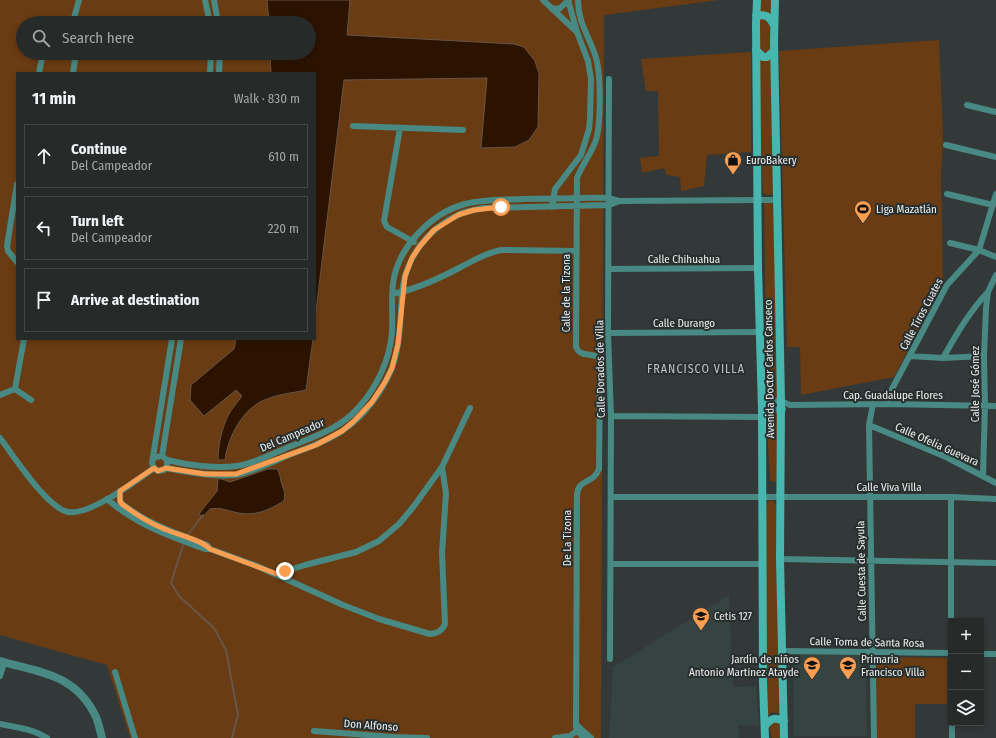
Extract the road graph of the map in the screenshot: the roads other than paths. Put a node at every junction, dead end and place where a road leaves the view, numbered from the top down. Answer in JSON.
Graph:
{"nodes":[{"id":1,"x":79,"y":0,"type":"edge"},
{"id":2,"x":205,"y":0,"type":"edge"},
{"id":3,"x":214,"y":0,"type":"edge"},
{"id":4,"x":543,"y":0,"type":"edge"},
{"id":5,"x":570,"y":0,"type":"edge"},
{"id":6,"x":578,"y":0,"type":"edge"},
{"id":7,"x":757,"y":0,"type":"edge"},
{"id":8,"x":775,"y":0,"type":"edge"},
{"id":9,"x":578,"y":7,"type":"junction"},
{"id":10,"x":551,"y":8,"type":"junction"},
{"id":11,"x":75,"y":16,"type":"edge"},
{"id":12,"x":208,"y":16,"type":"edge"},
{"id":13,"x":217,"y":16,"type":"edge"},
{"id":14,"x":756,"y":16,"type":"junction"},
{"id":15,"x":774,"y":25,"type":"junction"},
{"id":16,"x":577,"y":32,"type":"junction"},
{"id":17,"x":756,"y":50,"type":"junction"},
{"id":18,"x":774,"y":50,"type":"junction"},
{"id":19,"x":42,"y":60,"type":"edge"},
{"id":20,"x":75,"y":60,"type":"edge"},
{"id":21,"x":211,"y":60,"type":"edge"},
{"id":22,"x":220,"y":60,"type":"edge"},
{"id":23,"x":39,"y":72,"type":"edge"},
{"id":24,"x":73,"y":72,"type":"edge"},
{"id":25,"x":210,"y":72,"type":"edge"},
{"id":26,"x":219,"y":72,"type":"edge"},
{"id":27,"x":609,"y":79,"type":"dead end"},
{"id":28,"x":968,"y":105,"type":"dead end"},
{"id":29,"x":996,"y":112,"type":"edge"},
{"id":30,"x":353,"y":126,"type":"dead end"},
{"id":31,"x":400,"y":128,"type":"junction"},
{"id":32,"x":463,"y":130,"type":"dead end"},
{"id":33,"x":946,"y":145,"type":"dead end"},
{"id":34,"x":996,"y":157,"type":"edge"},
{"id":35,"x":570,"y":169,"type":"junction"},
{"id":36,"x":579,"y":172,"type":"junction"},
{"id":37,"x":16,"y":190,"type":"edge"},
{"id":38,"x":947,"y":194,"type":"dead end"},
{"id":39,"x":996,"y":194,"type":"edge"},
{"id":40,"x":610,"y":197,"type":"junction"},
{"id":41,"x":553,"y":198,"type":"junction"},
{"id":42,"x":577,"y":198,"type":"junction"},
{"id":43,"x":758,"y":200,"type":"junction"},
{"id":44,"x":777,"y":200,"type":"junction"},
{"id":45,"x":620,"y":201,"type":"junction"},
{"id":46,"x":609,"y":205,"type":"junction"},
{"id":47,"x":993,"y":205,"type":"junction"},
{"id":48,"x":577,"y":206,"type":"junction"},
{"id":49,"x":552,"y":207,"type":"junction"},
{"id":50,"x":412,"y":241,"type":"junction"},
{"id":51,"x":950,"y":243,"type":"dead end"},
{"id":52,"x":420,"y":246,"type":"junction"},
{"id":53,"x":979,"y":250,"type":"junction"},
{"id":54,"x":576,"y":251,"type":"junction"},
{"id":55,"x":996,"y":257,"type":"edge"},
{"id":56,"x":16,"y":261,"type":"edge"},
{"id":57,"x":758,"y":268,"type":"junction"},
{"id":58,"x":610,"y":269,"type":"junction"},
{"id":59,"x":996,"y":275,"type":"edge"},
{"id":60,"x":402,"y":292,"type":"junction"},
{"id":61,"x":988,"y":292,"type":"junction"},
{"id":62,"x":392,"y":294,"type":"junction"},
{"id":63,"x":761,"y":332,"type":"junction"},
{"id":64,"x":608,"y":333,"type":"junction"},
{"id":65,"x":24,"y":340,"type":"edge"},
{"id":66,"x":172,"y":340,"type":"edge"},
{"id":67,"x":181,"y":340,"type":"edge"},
{"id":68,"x":170,"y":355,"type":"junction"},
{"id":69,"x":178,"y":356,"type":"junction"},
{"id":70,"x":910,"y":356,"type":"junction"},
{"id":71,"x":984,"y":356,"type":"junction"},
{"id":72,"x":944,"y":358,"type":"junction"},
{"id":73,"x":600,"y":363,"type":"joint"},
{"id":74,"x":14,"y":389,"type":"junction"},
{"id":75,"x":0,"y":395,"type":"edge"},
{"id":76,"x":31,"y":400,"type":"dead end"},
{"id":77,"x":369,"y":400,"type":"junction"},
{"id":78,"x":762,"y":400,"type":"junction"},
{"id":79,"x":781,"y":401,"type":"junction"},
{"id":80,"x":873,"y":404,"type":"junction"},
{"id":81,"x":887,"y":404,"type":"junction"},
{"id":82,"x":790,"y":405,"type":"junction"},
{"id":83,"x":985,"y":406,"type":"junction"},
{"id":84,"x":996,"y":406,"type":"edge"},
{"id":85,"x":470,"y":408,"type":"dead end"},
{"id":86,"x":781,"y":410,"type":"junction"},
{"id":87,"x":762,"y":413,"type":"junction"},
{"id":88,"x":611,"y":416,"type":"junction"},
{"id":89,"x":869,"y":425,"type":"junction"},
{"id":90,"x":0,"y":438,"type":"edge"},
{"id":91,"x":164,"y":458,"type":"junction"},
{"id":92,"x":153,"y":460,"type":"junction"},
{"id":93,"x":442,"y":467,"type":"junction"},
{"id":94,"x":154,"y":468,"type":"junction"},
{"id":95,"x":166,"y":468,"type":"junction"},
{"id":96,"x":983,"y":475,"type":"junction"},
{"id":97,"x":996,"y":483,"type":"edge"},
{"id":98,"x":120,"y":491,"type":"junction"},
{"id":99,"x":611,"y":497,"type":"junction"},
{"id":100,"x":763,"y":497,"type":"junction"},
{"id":101,"x":781,"y":497,"type":"junction"},
{"id":102,"x":870,"y":497,"type":"junction"},
{"id":103,"x":951,"y":498,"type":"junction"},
{"id":104,"x":107,"y":499,"type":"junction"},
{"id":105,"x":996,"y":499,"type":"edge"},
{"id":106,"x":182,"y":538,"type":"junction"},
{"id":107,"x":780,"y":559,"type":"junction"},
{"id":108,"x":871,"y":561,"type":"junction"},
{"id":109,"x":951,"y":562,"type":"junction"},
{"id":110,"x":996,"y":563,"type":"edge"},
{"id":111,"x":611,"y":564,"type":"junction"},
{"id":112,"x":762,"y":564,"type":"junction"},
{"id":113,"x":277,"y":574,"type":"junction"},
{"id":114,"x":951,"y":618,"type":"edge"},
{"id":115,"x":782,"y":651,"type":"junction"},
{"id":116,"x":872,"y":652,"type":"junction"},
{"id":117,"x":948,"y":654,"type":"edge"},
{"id":118,"x":984,"y":654,"type":"edge"},
{"id":119,"x":996,"y":654,"type":"edge"},
{"id":120,"x":610,"y":659,"type":"dead end"},
{"id":121,"x":2,"y":662,"type":"edge"},
{"id":122,"x":115,"y":672,"type":"dead end"},
{"id":123,"x":0,"y":676,"type":"edge"},
{"id":124,"x":784,"y":721,"type":"junction"},
{"id":125,"x":0,"y":724,"type":"edge"},
{"id":126,"x":765,"y":726,"type":"junction"},
{"id":127,"x":952,"y":726,"type":"edge"},
{"id":128,"x":578,"y":727,"type":"junction"},
{"id":129,"x":314,"y":731,"type":"dead end"},
{"id":130,"x":47,"y":738,"type":"edge"},
{"id":131,"x":102,"y":738,"type":"edge"},
{"id":132,"x":135,"y":738,"type":"edge"},
{"id":133,"x":427,"y":738,"type":"edge"},
{"id":134,"x":555,"y":738,"type":"edge"},
{"id":135,"x":584,"y":738,"type":"edge"},
{"id":136,"x":591,"y":738,"type":"edge"},
{"id":137,"x":765,"y":738,"type":"edge"},
{"id":138,"x":784,"y":738,"type":"edge"},
{"id":139,"x":874,"y":738,"type":"edge"},
{"id":140,"x":952,"y":738,"type":"edge"}],
"edges":[{"from":1,"to":11,"type":"street"},
{"from":2,"to":12,"type":"street"},
{"from":3,"to":13,"type":"street"},
{"from":4,"to":10,"type":"street"},
{"from":5,"to":9,"type":"street"},
{"from":5,"to":10,"type":"street"},
{"from":5,"to":16,"type":"street"},
{"from":6,"to":9,"type":"street"},
{"from":7,"to":14,"type":"main road","name":"Avenida Doctor Carlos Canseco"},
{"from":8,"to":15,"type":"main road","name":"Avenida Doctor Carlos Canseco"},
{"from":9,"to":36,"type":"street"},
{"from":10,"to":16,"type":"street"},
{"from":14,"to":15,"type":"main road"},
{"from":14,"to":17,"type":"main road","name":"Avenida Doctor Carlos Canseco"},
{"from":15,"to":18,"type":"main road","name":"Avenida Doctor Carlos Canseco"},
{"from":16,"to":35,"type":"street"},
{"from":17,"to":18,"type":"main road"},
{"from":17,"to":43,"type":"main road","name":"Avenida Doctor Carlos Canseco"},
{"from":18,"to":44,"type":"main road","name":"Avenida Doctor Carlos Canseco"},
{"from":19,"to":23,"type":"street"},
{"from":20,"to":24,"type":"street"},
{"from":21,"to":25,"type":"street"},
{"from":22,"to":26,"type":"street"},
{"from":27,"to":40,"type":"street","name":"Calle Dorados de Villa"},
{"from":28,"to":29,"type":"street"},
{"from":30,"to":31,"type":"street"},
{"from":31,"to":32,"type":"street"},
{"from":31,"to":50,"type":"street"},
{"from":33,"to":34,"type":"street"},
{"from":35,"to":36,"type":"street"},
{"from":35,"to":41,"type":"street"},
{"from":36,"to":42,"type":"street"},
{"from":37,"to":56,"type":"street"},
{"from":38,"to":47,"type":"street"},
{"from":39,"to":47,"type":"street","name":"Calle Tiros Cuates"},
{"from":40,"to":42,"type":"street","name":"Del Campeador"},
{"from":40,"to":45,"type":"street"},
{"from":40,"to":46,"type":"street","name":"Calle Dorados de Villa"},
{"from":41,"to":42,"type":"street","name":"Del Campeador"},
{"from":41,"to":49,"type":"street"},
{"from":41,"to":50,"type":"street","name":"Del Campeador"},
{"from":42,"to":48,"type":"street"},
{"from":43,"to":44,"type":"street"},
{"from":43,"to":45,"type":"street"},
{"from":43,"to":57,"type":"main road","name":"Avenida Doctor Carlos Canseco"},
{"from":44,"to":79,"type":"main road","name":"Avenida Doctor Carlos Canseco"},
{"from":45,"to":46,"type":"street","name":"Del Campeador"},
{"from":46,"to":48,"type":"street","name":"Del Campeador"},
{"from":46,"to":58,"type":"street","name":"Calle Dorados de Villa"},
{"from":47,"to":53,"type":"street","name":"Calle Tiros Cuates"},
{"from":48,"to":49,"type":"street","name":"Del Campeador"},
{"from":48,"to":54,"type":"street","name":"Calle de la Tizona"},
{"from":49,"to":52,"type":"street","name":"Del Campeador"},
{"from":50,"to":52,"type":"street"},
{"from":50,"to":62,"type":"street","name":"Del Campeador"},
{"from":51,"to":53,"type":"street"},
{"from":52,"to":60,"type":"street","name":"Del Campeador"},
{"from":53,"to":55,"type":"street"},
{"from":53,"to":70,"type":"street","name":"Calle Tiros Cuates"},
{"from":54,"to":60,"type":"street"},
{"from":54,"to":73,"type":"street","name":"Calle de la Tizona"},
{"from":57,"to":58,"type":"street","name":"Calle Chihuahua"},
{"from":57,"to":63,"type":"main road","name":"Avenida Doctor Carlos Canseco"},
{"from":58,"to":64,"type":"street","name":"Calle Dorados de Villa"},
{"from":59,"to":61,"type":"street","name":"Calle José Gómez"},
{"from":60,"to":62,"type":"street"},
{"from":60,"to":77,"type":"street","name":"Del Campeador"},
{"from":61,"to":71,"type":"street","name":"Calle José Gómez"},
{"from":61,"to":72,"type":"street","name":"Calle José Gómez"},
{"from":62,"to":77,"type":"street","name":"Del Campeador"},
{"from":63,"to":64,"type":"street","name":"Calle Durango"},
{"from":63,"to":78,"type":"main road","name":"Avenida Doctor Carlos Canseco"},
{"from":64,"to":88,"type":"street","name":"Calle Dorados de Villa"},
{"from":65,"to":74,"type":"street"},
{"from":66,"to":68,"type":"street"},
{"from":67,"to":69,"type":"street"},
{"from":68,"to":69,"type":"street"},
{"from":68,"to":92,"type":"street"},
{"from":69,"to":91,"type":"street"},
{"from":70,"to":72,"type":"street"},
{"from":70,"to":81,"type":"street","name":"Calle Tiros Cuates"},
{"from":71,"to":72,"type":"street"},
{"from":71,"to":83,"type":"street","name":"Calle José Gómez"},
{"from":73,"to":128,"type":"street","name":"De La Tizona"},
{"from":74,"to":75,"type":"street"},
{"from":74,"to":76,"type":"street"},
{"from":77,"to":91,"type":"street","name":"Del Campeador"},
{"from":77,"to":95,"type":"street","name":"Del Campeador"},
{"from":78,"to":79,"type":"street"},
{"from":78,"to":87,"type":"main road","name":"Avenida Doctor Carlos Canseco"},
{"from":79,"to":82,"type":"street","name":"Cap. Guadalupe Flores"},
{"from":79,"to":86,"type":"main road","name":"Avenida Doctor Carlos Canseco"},
{"from":80,"to":81,"type":"street","name":"Cap. Guadalupe Flores"},
{"from":80,"to":82,"type":"street","name":"Cap. Guadalupe Flores"},
{"from":80,"to":89,"type":"street","name":"Calle Cuesta de Sayula"},
{"from":81,"to":83,"type":"street","name":"Cap. Guadalupe Flores"},
{"from":82,"to":86,"type":"street","name":"Cap. Guadalupe Flores"},
{"from":83,"to":84,"type":"street","name":"Cap. Guadalupe Flores"},
{"from":83,"to":96,"type":"street","name":"Calle José Gómez"},
{"from":85,"to":93,"type":"street"},
{"from":86,"to":87,"type":"street"},
{"from":86,"to":101,"type":"main road","name":"Avenida Doctor Carlos Canseco"},
{"from":87,"to":88,"type":"street"},
{"from":87,"to":100,"type":"main road","name":"Avenida Doctor Carlos Canseco"},
{"from":88,"to":99,"type":"street","name":"Calle Dorados de Villa"},
{"from":89,"to":96,"type":"street","name":"Calle Ofelia Guevara"},
{"from":89,"to":102,"type":"street","name":"Calle Cuesta de Sayula"},
{"from":90,"to":104,"type":"street"},
{"from":91,"to":92,"type":"street"},
{"from":91,"to":95,"type":"street"},
{"from":92,"to":94,"type":"street"},
{"from":93,"to":113,"type":"street"},
{"from":93,"to":113,"type":"street"},
{"from":94,"to":95,"type":"street","name":"Del Campeador"},
{"from":94,"to":98,"type":"street"},
{"from":96,"to":97,"type":"street","name":"Calle Ofelia Guevara"},
{"from":98,"to":104,"type":"street"},
{"from":98,"to":106,"type":"street"},
{"from":99,"to":100,"type":"street"},
{"from":99,"to":111,"type":"street","name":"Calle Dorados de Villa"},
{"from":100,"to":101,"type":"street","name":"Calle Viva Villa"},
{"from":100,"to":112,"type":"main road","name":"Avenida Doctor Carlos Canseco"},
{"from":101,"to":102,"type":"street","name":"Calle Viva Villa"},
{"from":101,"to":107,"type":"main road","name":"Avenida Doctor Carlos Canseco"},
{"from":102,"to":103,"type":"street","name":"Calle Viva Villa"},
{"from":102,"to":108,"type":"street","name":"Calle Cuesta de Sayula"},
{"from":103,"to":105,"type":"street","name":"Calle Viva Villa"},
{"from":103,"to":109,"type":"street"},
{"from":104,"to":106,"type":"street"},
{"from":106,"to":113,"type":"street"},
{"from":107,"to":108,"type":"street"},
{"from":107,"to":115,"type":"main road","name":"Avenida Doctor Carlos Canseco"},
{"from":108,"to":109,"type":"street"},
{"from":108,"to":116,"type":"street","name":"Calle Cuesta de Sayula"},
{"from":109,"to":110,"type":"street"},
{"from":109,"to":114,"type":"street"},
{"from":111,"to":112,"type":"street"},
{"from":111,"to":120,"type":"street","name":"Calle Dorados de Villa"},
{"from":112,"to":126,"type":"main road","name":"Avenida Doctor Carlos Canseco"},
{"from":115,"to":116,"type":"street","name":"Calle Toma de Santa Rosa"},
{"from":115,"to":124,"type":"main road","name":"Avenida Doctor Carlos Canseco"},
{"from":116,"to":117,"type":"street","name":"Calle Toma de Santa Rosa"},
{"from":116,"to":139,"type":"street","name":"Calle Cuesta de Sayula"},
{"from":118,"to":119,"type":"street"},
{"from":121,"to":123,"type":"street"},
{"from":121,"to":131,"type":"street"},
{"from":122,"to":132,"type":"street"},
{"from":124,"to":126,"type":"main road"},
{"from":124,"to":138,"type":"main road","name":"Avenida Doctor Carlos Canseco"},
{"from":125,"to":130,"type":"street"},
{"from":126,"to":137,"type":"main road","name":"Avenida Doctor Carlos Canseco"},
{"from":127,"to":140,"type":"street"},
{"from":128,"to":134,"type":"street"},
{"from":128,"to":135,"type":"street"},
{"from":128,"to":136,"type":"street"},
{"from":129,"to":133,"type":"street","name":"Don Alfonso"}]}
